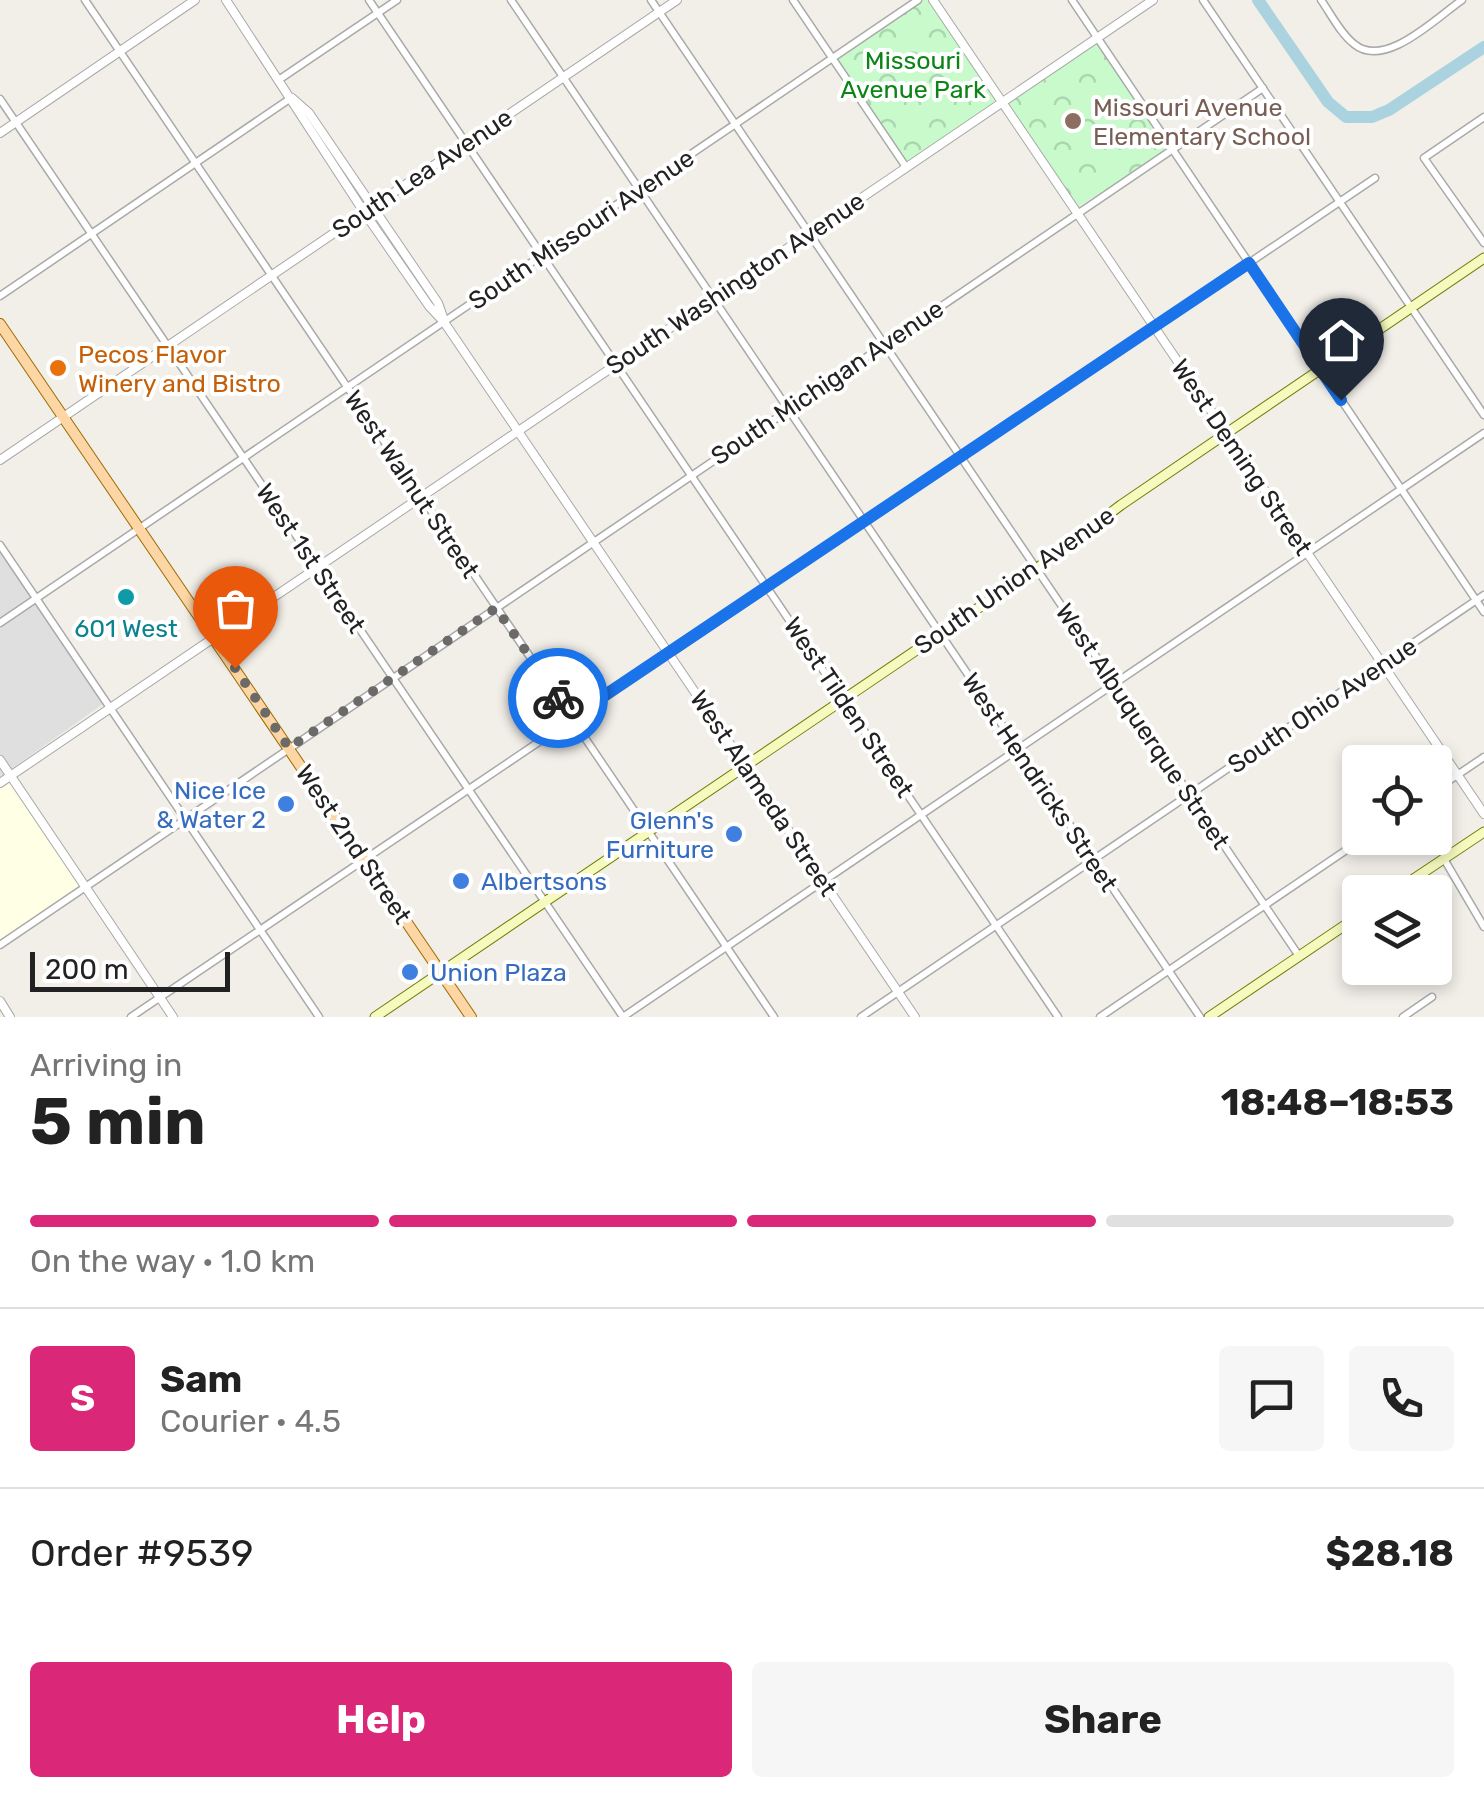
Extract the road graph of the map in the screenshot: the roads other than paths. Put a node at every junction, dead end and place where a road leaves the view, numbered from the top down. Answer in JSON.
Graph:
{"nodes":[{"id":1,"x":84,"y":0,"type":"edge"},
{"id":2,"x":195,"y":0,"type":"edge"},
{"id":3,"x":226,"y":0,"type":"edge"},
{"id":4,"x":369,"y":0,"type":"edge"},
{"id":5,"x":398,"y":0,"type":"edge"},
{"id":6,"x":511,"y":0,"type":"edge"},
{"id":7,"x":651,"y":0,"type":"edge"},
{"id":8,"x":677,"y":0,"type":"edge"},
{"id":9,"x":793,"y":0,"type":"edge"},
{"id":10,"x":918,"y":0,"type":"edge"},
{"id":11,"x":933,"y":0,"type":"edge"},
{"id":12,"x":1072,"y":0,"type":"edge"},
{"id":13,"x":1153,"y":0,"type":"edge"},
{"id":14,"x":1203,"y":0,"type":"edge"},
{"id":15,"x":1321,"y":0,"type":"edge"},
{"id":16,"x":1462,"y":0,"type":"edge"},
{"id":17,"x":659,"y":12,"type":"junction"},
{"id":18,"x":378,"y":13,"type":"junction"},
{"id":19,"x":1097,"y":38,"type":"junction"},
{"id":20,"x":120,"y":52,"type":"junction"},
{"id":21,"x":832,"y":58,"type":"junction"},
{"id":22,"x":563,"y":78,"type":"junction"},
{"id":23,"x":280,"y":80,"type":"junction"},
{"id":24,"x":1263,"y":88,"type":"junction"},
{"id":25,"x":0,"y":98,"type":"edge"},
{"id":26,"x":292,"y":98,"type":"junction"},
{"id":27,"x":1002,"y":102,"type":"junction"},
{"id":28,"x":1484,"y":117,"type":"edge"},
{"id":29,"x":16,"y":122,"type":"junction"},
{"id":30,"x":735,"y":124,"type":"junction"},
{"id":31,"x":0,"y":133,"type":"edge"},
{"id":32,"x":467,"y":143,"type":"junction"},
{"id":33,"x":1171,"y":149,"type":"junction"},
{"id":34,"x":196,"y":164,"type":"junction"},
{"id":35,"x":906,"y":167,"type":"junction"},
{"id":36,"x":1375,"y":178,"type":"dead end"},
{"id":37,"x":639,"y":189,"type":"junction"},
{"id":38,"x":1340,"y":202,"type":"junction"},
{"id":39,"x":373,"y":206,"type":"junction"},
{"id":40,"x":364,"y":212,"type":"junction"},
{"id":41,"x":1078,"y":213,"type":"junction"},
{"id":42,"x":810,"y":233,"type":"junction"},
{"id":43,"x":92,"y":234,"type":"junction"},
{"id":44,"x":1484,"y":243,"type":"edge"},
{"id":45,"x":543,"y":255,"type":"junction"},
{"id":46,"x":1484,"y":258,"type":"edge"},
{"id":47,"x":1249,"y":263,"type":"junction"},
{"id":48,"x":271,"y":275,"type":"junction"},
{"id":49,"x":0,"y":296,"type":"edge"},
{"id":50,"x":713,"y":298,"type":"junction"},
{"id":51,"x":1412,"y":308,"type":"junction"},
{"id":52,"x":444,"y":322,"type":"junction"},
{"id":53,"x":0,"y":324,"type":"edge"},
{"id":54,"x":1154,"y":326,"type":"junction"},
{"id":55,"x":885,"y":344,"type":"junction"},
{"id":56,"x":168,"y":346,"type":"junction"},
{"id":57,"x":616,"y":364,"type":"junction"},
{"id":58,"x":1321,"y":370,"type":"junction"},
{"id":59,"x":347,"y":388,"type":"junction"},
{"id":60,"x":788,"y":410,"type":"junction"},
{"id":61,"x":1484,"y":416,"type":"edge"},
{"id":62,"x":64,"y":417,"type":"junction"},
{"id":63,"x":518,"y":431,"type":"junction"},
{"id":64,"x":1484,"y":433,"type":"edge"},
{"id":65,"x":1226,"y":434,"type":"junction"},
{"id":66,"x":960,"y":456,"type":"junction"},
{"id":67,"x":244,"y":458,"type":"junction"},
{"id":68,"x":0,"y":460,"type":"edge"},
{"id":69,"x":691,"y":474,"type":"junction"},
{"id":70,"x":1401,"y":489,"type":"junction"},
{"id":71,"x":421,"y":497,"type":"junction"},
{"id":72,"x":863,"y":520,"type":"junction"},
{"id":73,"x":140,"y":528,"type":"junction"},
{"id":74,"x":593,"y":542,"type":"junction"},
{"id":75,"x":0,"y":545,"type":"edge"},
{"id":76,"x":1307,"y":553,"type":"junction"},
{"id":77,"x":318,"y":567,"type":"junction"},
{"id":78,"x":1036,"y":569,"type":"junction"},
{"id":79,"x":767,"y":586,"type":"junction"},
{"id":80,"x":1484,"y":595,"type":"edge"},
{"id":81,"x":36,"y":599,"type":"junction"},
{"id":82,"x":1476,"y":600,"type":"junction"},
{"id":83,"x":496,"y":608,"type":"junction"},
{"id":84,"x":1484,"y":612,"type":"edge"},
{"id":85,"x":0,"y":624,"type":"edge"},
{"id":86,"x":940,"y":634,"type":"junction"},
{"id":87,"x":214,"y":637,"type":"junction"},
{"id":88,"x":668,"y":652,"type":"junction"},
{"id":89,"x":1382,"y":664,"type":"junction"},
{"id":90,"x":393,"y":678,"type":"junction"},
{"id":91,"x":1114,"y":683,"type":"junction"},
{"id":92,"x":844,"y":699,"type":"junction"},
{"id":93,"x":110,"y":708,"type":"junction"},
{"id":94,"x":571,"y":718,"type":"junction"},
{"id":95,"x":289,"y":748,"type":"junction"},
{"id":96,"x":1018,"y":749,"type":"junction"},
{"id":97,"x":1484,"y":757,"type":"edge"},
{"id":98,"x":0,"y":760,"type":"edge"},
{"id":99,"x":745,"y":766,"type":"junction"},
{"id":100,"x":1458,"y":774,"type":"junction"},
{"id":101,"x":11,"y":776,"type":"junction"},
{"id":102,"x":1452,"y":778,"type":"edge"},
{"id":103,"x":0,"y":783,"type":"edge"},
{"id":104,"x":467,"y":788,"type":"junction"},
{"id":105,"x":1190,"y":794,"type":"junction"},
{"id":106,"x":922,"y":814,"type":"junction"},
{"id":107,"x":1484,"y":814,"type":"edge"},
{"id":108,"x":185,"y":819,"type":"junction"},
{"id":109,"x":648,"y":832,"type":"junction"},
{"id":110,"x":1484,"y":832,"type":"edge"},
{"id":111,"x":1342,"y":853,"type":"edge"},
{"id":112,"x":364,"y":859,"type":"junction"},
{"id":113,"x":1444,"y":859,"type":"junction"},
{"id":114,"x":1093,"y":860,"type":"junction"},
{"id":115,"x":1420,"y":875,"type":"edge"},
{"id":116,"x":823,"y":881,"type":"junction"},
{"id":117,"x":86,"y":886,"type":"junction"},
{"id":118,"x":545,"y":902,"type":"junction"},
{"id":119,"x":1264,"y":905,"type":"junction"},
{"id":120,"x":996,"y":925,"type":"junction"},
{"id":121,"x":1342,"y":927,"type":"edge"},
{"id":122,"x":1484,"y":928,"type":"edge"},
{"id":123,"x":260,"y":930,"type":"junction"},
{"id":124,"x":0,"y":945,"type":"edge"},
{"id":125,"x":726,"y":947,"type":"junction"},
{"id":126,"x":1299,"y":956,"type":"junction"},
{"id":127,"x":1168,"y":970,"type":"junction"},
{"id":128,"x":441,"y":972,"type":"junction"},
{"id":129,"x":898,"y":992,"type":"junction"},
{"id":130,"x":1432,"y":997,"type":"dead end"},
{"id":131,"x":160,"y":998,"type":"junction"},
{"id":132,"x":0,"y":1001,"type":"edge"},
{"id":133,"x":10,"y":1017,"type":"edge"},
{"id":134,"x":131,"y":1017,"type":"edge"},
{"id":135,"x":173,"y":1017,"type":"edge"},
{"id":136,"x":319,"y":1017,"type":"edge"},
{"id":137,"x":376,"y":1017,"type":"edge"},
{"id":138,"x":471,"y":1017,"type":"edge"},
{"id":139,"x":623,"y":1017,"type":"edge"},
{"id":140,"x":774,"y":1017,"type":"edge"},
{"id":141,"x":861,"y":1017,"type":"edge"},
{"id":142,"x":915,"y":1017,"type":"edge"},
{"id":143,"x":1058,"y":1017,"type":"edge"},
{"id":144,"x":1100,"y":1017,"type":"edge"},
{"id":145,"x":1200,"y":1017,"type":"edge"},
{"id":146,"x":1209,"y":1017,"type":"edge"},
{"id":147,"x":1403,"y":1017,"type":"edge"}],
"edges":[{"from":1,"to":20,"type":"street","name":"West Walnut Street"},
{"from":2,"to":20,"type":"street"},
{"from":3,"to":23,"type":"street","name":"West Alameda Street"},
{"from":4,"to":18,"type":"street","name":"West Tilden Street"},
{"from":5,"to":18,"type":"street"},
{"from":6,"to":22,"type":"street","name":"West Hendricks Street"},
{"from":7,"to":17,"type":"street","name":"West Albuquerque Street"},
{"from":8,"to":17,"type":"street","name":"South Lea Avenue"},
{"from":9,"to":21,"type":"street"},
{"from":10,"to":21,"type":"street","name":"South Missouri Avenue"},
{"from":11,"to":27,"type":"street","name":"West Deming Street"},
{"from":12,"to":19,"type":"street"},
{"from":13,"to":19,"type":"street","name":"South Washington Avenue"},
{"from":14,"to":24,"type":"street"},
{"from":15,"to":16,"type":"street"},
{"from":17,"to":22,"type":"street","name":"South Lea Avenue"},
{"from":17,"to":30,"type":"street","name":"West Albuquerque Street"},
{"from":18,"to":23,"type":"street"},
{"from":18,"to":32,"type":"street","name":"West Tilden Street"},
{"from":19,"to":27,"type":"street","name":"South Washington Avenue"},
{"from":19,"to":33,"type":"street"},
{"from":20,"to":29,"type":"street"},
{"from":20,"to":34,"type":"street","name":"West Walnut Street"},
{"from":21,"to":30,"type":"street","name":"South Missouri Avenue"},
{"from":21,"to":35,"type":"street"},
{"from":22,"to":32,"type":"street","name":"South Lea Avenue"},
{"from":22,"to":37,"type":"street","name":"West Hendricks Street"},
{"from":23,"to":26,"type":"street","name":"West Alameda Street"},
{"from":24,"to":33,"type":"street","name":"South Michigan Avenue"},
{"from":24,"to":38,"type":"street"},
{"from":25,"to":29,"type":"street","name":"West 1st Street"},
{"from":26,"to":34,"type":"street"},
{"from":26,"to":39,"type":"street","name":"West Alameda Street"},
{"from":26,"to":40,"type":"street","name":"West Alameda Street"},
{"from":27,"to":35,"type":"street","name":"South Washington Avenue"},
{"from":27,"to":41,"type":"street","name":"West Deming Street"},
{"from":28,"to":44,"type":"street"},
{"from":29,"to":31,"type":"street"},
{"from":29,"to":43,"type":"street","name":"West 1st Street"},
{"from":30,"to":37,"type":"street","name":"South Missouri Avenue"},
{"from":30,"to":42,"type":"street","name":"West Albuquerque Street"},
{"from":32,"to":39,"type":"street","name":"South Lea Avenue"},
{"from":32,"to":45,"type":"street","name":"West Tilden Street"},
{"from":33,"to":41,"type":"street","name":"South Michigan Avenue"},
{"from":33,"to":47,"type":"street"},
{"from":34,"to":43,"type":"street"},
{"from":34,"to":48,"type":"street","name":"West Walnut Street"},
{"from":35,"to":42,"type":"street","name":"South Washington Avenue"},
{"from":36,"to":38,"type":"street"},
{"from":37,"to":45,"type":"street","name":"South Missouri Avenue"},
{"from":37,"to":50,"type":"street","name":"West Hendricks Street"},
{"from":38,"to":47,"type":"street"},
{"from":38,"to":51,"type":"street"},
{"from":39,"to":40,"type":"street","name":"South Lea Avenue"},
{"from":39,"to":52,"type":"street","name":"West Alameda Street"},
{"from":40,"to":48,"type":"street","name":"South Lea Avenue"},
{"from":40,"to":52,"type":"street","name":"West Alameda Street"},
{"from":41,"to":54,"type":"street","name":"West Deming Street"},
{"from":41,"to":55,"type":"street","name":"South Michigan Avenue"},
{"from":42,"to":50,"type":"street","name":"South Washington Avenue"},
{"from":42,"to":55,"type":"street","name":"West Albuquerque Street"},
{"from":43,"to":49,"type":"street"},
{"from":43,"to":56,"type":"street","name":"West 1st Street"},
{"from":45,"to":52,"type":"street","name":"South Missouri Avenue"},
{"from":45,"to":57,"type":"street","name":"West Tilden Street"},
{"from":46,"to":51,"type":"main road","name":"South Union Avenue"},
{"from":47,"to":54,"type":"street"},
{"from":47,"to":58,"type":"street"},
{"from":48,"to":56,"type":"street","name":"South Lea Avenue"},
{"from":48,"to":59,"type":"street","name":"West Walnut Street"},
{"from":50,"to":57,"type":"street","name":"South Washington Avenue"},
{"from":50,"to":60,"type":"street","name":"West Hendricks Street"},
{"from":51,"to":58,"type":"main road","name":"South Union Avenue"},
{"from":51,"to":61,"type":"street"},
{"from":52,"to":59,"type":"street","name":"South Missouri Avenue"},
{"from":52,"to":63,"type":"street","name":"West Alameda Street"},
{"from":53,"to":62,"type":"main road","name":"West 2nd Street"},
{"from":54,"to":65,"type":"street","name":"West Deming Street"},
{"from":54,"to":66,"type":"street"},
{"from":55,"to":60,"type":"street","name":"South Michigan Avenue"},
{"from":55,"to":66,"type":"street","name":"West Albuquerque Street"},
{"from":56,"to":62,"type":"street","name":"South Lea Avenue"},
{"from":56,"to":67,"type":"street","name":"West 1st Street"},
{"from":57,"to":63,"type":"street","name":"South Washington Avenue"},
{"from":57,"to":69,"type":"street","name":"West Tilden Street"},
{"from":58,"to":65,"type":"main road","name":"South Union Avenue"},
{"from":58,"to":70,"type":"street"},
{"from":59,"to":67,"type":"street","name":"South Missouri Avenue"},
{"from":59,"to":71,"type":"street","name":"West Walnut Street"},
{"from":60,"to":69,"type":"street","name":"South Michigan Avenue"},
{"from":60,"to":72,"type":"street","name":"West Hendricks Street"},
{"from":62,"to":68,"type":"street","name":"South Lea Avenue"},
{"from":62,"to":73,"type":"main road","name":"West 2nd Street"},
{"from":63,"to":71,"type":"street","name":"South Washington Avenue"},
{"from":63,"to":74,"type":"street","name":"West Alameda Street"},
{"from":64,"to":70,"type":"street"},
{"from":65,"to":76,"type":"street","name":"West Deming Street"},
{"from":65,"to":78,"type":"main road","name":"South Union Avenue"},
{"from":66,"to":72,"type":"street"},
{"from":66,"to":78,"type":"street","name":"West Albuquerque Street"},
{"from":67,"to":73,"type":"street","name":"South Missouri Avenue"},
{"from":67,"to":77,"type":"street","name":"West 1st Street"},
{"from":69,"to":74,"type":"street","name":"South Michigan Avenue"},
{"from":69,"to":79,"type":"street","name":"West Tilden Street"},
{"from":70,"to":76,"type":"street"},
{"from":70,"to":82,"type":"street"},
{"from":71,"to":77,"type":"street","name":"South Washington Avenue"},
{"from":71,"to":83,"type":"street","name":"West Walnut Street"},
{"from":72,"to":79,"type":"street"},
{"from":72,"to":86,"type":"street","name":"West Hendricks Street"},
{"from":73,"to":81,"type":"street","name":"South Missouri Avenue"},
{"from":73,"to":87,"type":"main road","name":"West 2nd Street"},
{"from":74,"to":83,"type":"street","name":"South Michigan Avenue"},
{"from":74,"to":88,"type":"street","name":"West Alameda Street"},
{"from":75,"to":81,"type":"street"},
{"from":76,"to":89,"type":"street","name":"West Deming Street"},
{"from":76,"to":91,"type":"street"},
{"from":77,"to":87,"type":"street","name":"South Washington Avenue"},
{"from":77,"to":90,"type":"street","name":"West 1st Street"},
{"from":78,"to":86,"type":"main road","name":"South Union Avenue"},
{"from":78,"to":91,"type":"street","name":"West Albuquerque Street"},
{"from":79,"to":88,"type":"street"},
{"from":79,"to":92,"type":"street","name":"West Tilden Street"},
{"from":80,"to":82,"type":"street","name":"South Ohio Avenue"},
{"from":81,"to":85,"type":"street","name":"South Missouri Avenue"},
{"from":81,"to":93,"type":"street"},
{"from":82,"to":84,"type":"street"},
{"from":82,"to":89,"type":"street","name":"South Ohio Avenue"},
{"from":83,"to":90,"type":"street","name":"South Michigan Avenue"},
{"from":83,"to":94,"type":"street","name":"West Walnut Street"},
{"from":86,"to":92,"type":"main road","name":"South Union Avenue"},
{"from":86,"to":96,"type":"street","name":"West Hendricks Street"},
{"from":87,"to":93,"type":"street","name":"South Washington Avenue"},
{"from":87,"to":95,"type":"main road","name":"West 2nd Street"},
{"from":88,"to":94,"type":"street"},
{"from":88,"to":99,"type":"street","name":"West Alameda Street"},
{"from":89,"to":100,"type":"street","name":"West Deming Street"},
{"from":89,"to":105,"type":"street","name":"South Ohio Avenue"},
{"from":90,"to":95,"type":"street","name":"South Michigan Avenue"},
{"from":90,"to":104,"type":"street","name":"West 1st Street"},
{"from":91,"to":96,"type":"street"},
{"from":91,"to":105,"type":"street","name":"West Albuquerque Street"},
{"from":92,"to":99,"type":"main road","name":"South Union Avenue"},
{"from":92,"to":106,"type":"street","name":"West Tilden Street"},
{"from":93,"to":101,"type":"street","name":"South Washington Avenue"},
{"from":93,"to":108,"type":"street"},
{"from":94,"to":104,"type":"street"},
{"from":94,"to":109,"type":"street","name":"West Walnut Street"},
{"from":95,"to":108,"type":"street","name":"South Michigan Avenue"},
{"from":95,"to":112,"type":"main road","name":"West 2nd Street"},
{"from":96,"to":106,"type":"street"},
{"from":96,"to":114,"type":"street","name":"West Hendricks Street"},
{"from":97,"to":100,"type":"street"},
{"from":98,"to":101,"type":"street"},
{"from":99,"to":109,"type":"main road","name":"South Union Avenue"},
{"from":99,"to":116,"type":"street","name":"West Alameda Street"},
{"from":100,"to":102,"type":"street"},
{"from":100,"to":107,"type":"street","name":"West Deming Street"},
{"from":101,"to":103,"type":"street","name":"South Washington Avenue"},
{"from":101,"to":117,"type":"street"},
{"from":104,"to":112,"type":"street"},
{"from":104,"to":118,"type":"street","name":"West 1st Street"},
{"from":105,"to":114,"type":"street","name":"South Ohio Avenue"},
{"from":105,"to":119,"type":"street","name":"West Albuquerque Street"},
{"from":106,"to":116,"type":"street"},
{"from":106,"to":120,"type":"street","name":"West Tilden Street"},
{"from":108,"to":117,"type":"street","name":"South Michigan Avenue"},
{"from":108,"to":123,"type":"street"},
{"from":109,"to":118,"type":"main road","name":"South Union Avenue"},
{"from":109,"to":125,"type":"street","name":"West Walnut Street"},
{"from":110,"to":113,"type":"main road"},
{"from":111,"to":119,"type":"street"},
{"from":112,"to":123,"type":"street"},
{"from":112,"to":128,"type":"main road","name":"West 2nd Street"},
{"from":113,"to":115,"type":"main road"},
{"from":113,"to":122,"type":"street"},
{"from":114,"to":120,"type":"street","name":"South Ohio Avenue"},
{"from":114,"to":127,"type":"street","name":"West Hendricks Street"},
{"from":116,"to":125,"type":"street"},
{"from":116,"to":129,"type":"street","name":"West Alameda Street"},
{"from":117,"to":124,"type":"street","name":"South Michigan Avenue"},
{"from":117,"to":131,"type":"street"},
{"from":118,"to":128,"type":"main road","name":"South Union Avenue"},
{"from":118,"to":139,"type":"street","name":"West 1st Street"},
{"from":119,"to":126,"type":"street","name":"West Albuquerque Street"},
{"from":119,"to":127,"type":"street"},
{"from":120,"to":129,"type":"street","name":"South Ohio Avenue"},
{"from":120,"to":143,"type":"street","name":"West Tilden Street"},
{"from":121,"to":126,"type":"main road"},
{"from":123,"to":131,"type":"street"},
{"from":123,"to":136,"type":"street"},
{"from":125,"to":139,"type":"street"},
{"from":125,"to":140,"type":"street","name":"West Walnut Street"},
{"from":126,"to":146,"type":"main road"},
{"from":127,"to":144,"type":"street"},
{"from":127,"to":145,"type":"street","name":"West Hendricks Street"},
{"from":128,"to":137,"type":"main road","name":"South Union Avenue"},
{"from":128,"to":138,"type":"main road","name":"West 2nd Street"},
{"from":129,"to":141,"type":"street","name":"South Ohio Avenue"},
{"from":129,"to":142,"type":"street","name":"West Alameda Street"},
{"from":130,"to":147,"type":"street"},
{"from":131,"to":134,"type":"street"},
{"from":131,"to":135,"type":"street"},
{"from":132,"to":133,"type":"street"}]}
